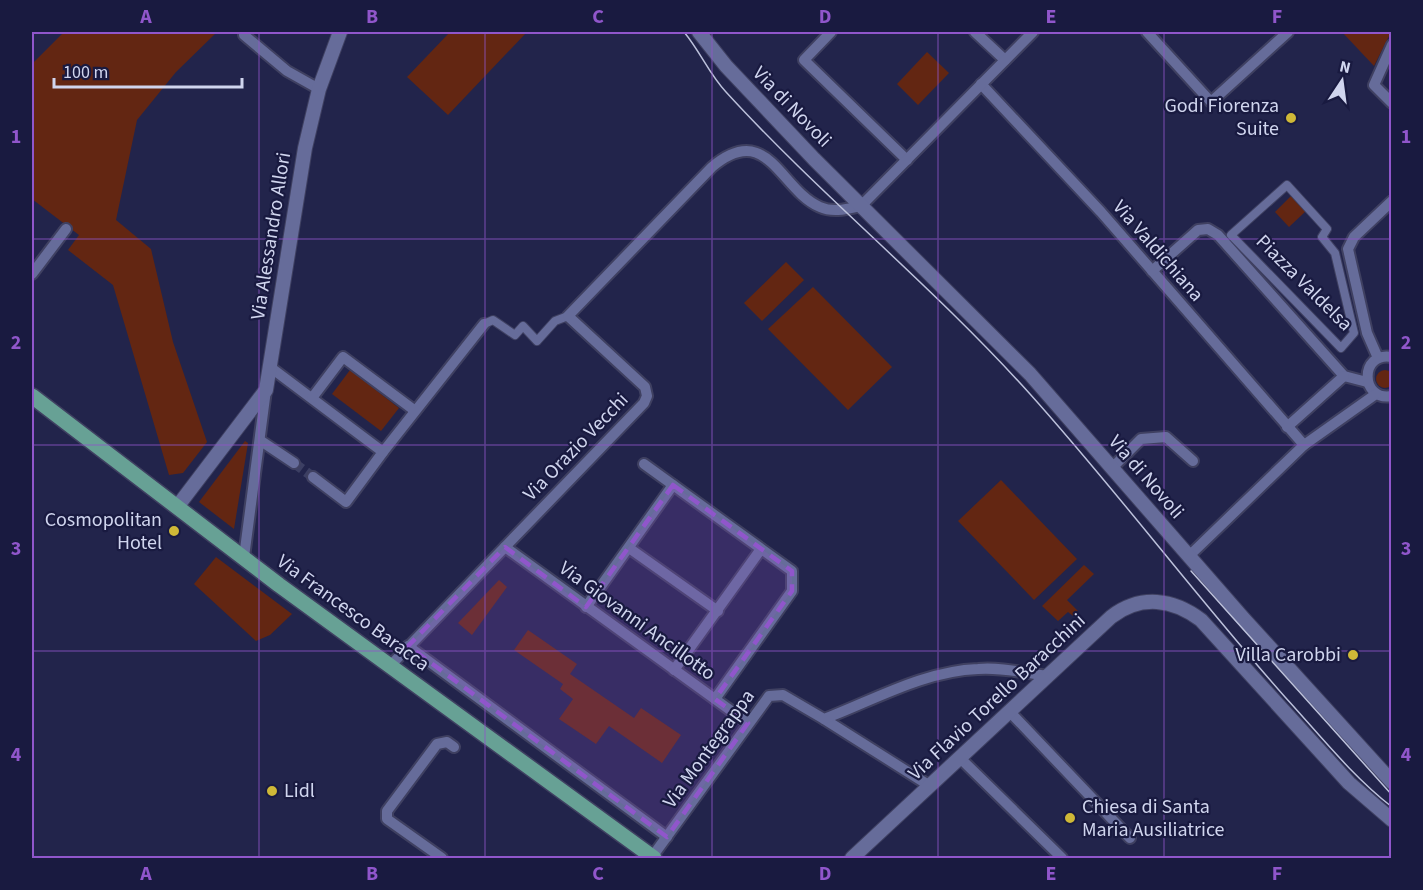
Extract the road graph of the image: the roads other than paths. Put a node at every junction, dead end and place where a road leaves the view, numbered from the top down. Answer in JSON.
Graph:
{"nodes":[{"id":1,"x":340,"y":32,"type":"edge"},
{"id":2,"x":699,"y":32,"type":"edge"},
{"id":3,"x":831,"y":32,"type":"edge"},
{"id":4,"x":975,"y":32,"type":"edge"},
{"id":5,"x":1033,"y":32,"type":"edge"},
{"id":6,"x":1147,"y":32,"type":"edge"},
{"id":7,"x":1288,"y":32,"type":"edge"},
{"id":8,"x":244,"y":35,"type":"dead end"},
{"id":9,"x":1392,"y":45,"type":"edge"},
{"id":10,"x":1005,"y":60,"type":"junction"},
{"id":11,"x":981,"y":84,"type":"junction"},
{"id":12,"x":319,"y":89,"type":"junction"},
{"id":13,"x":1392,"y":103,"type":"edge"},
{"id":14,"x":906,"y":160,"type":"junction"},
{"id":15,"x":1392,"y":201,"type":"edge"},
{"id":16,"x":861,"y":206,"type":"junction"},
{"id":17,"x":66,"y":229,"type":"dead end"},
{"id":18,"x":1231,"y":234,"type":"joint"},
{"id":19,"x":1152,"y":271,"type":"junction"},
{"id":20,"x":32,"y":274,"type":"edge"},
{"id":21,"x":568,"y":316,"type":"junction"},
{"id":22,"x":484,"y":324,"type":"joint"},
{"id":23,"x":1392,"y":357,"type":"edge"},
{"id":24,"x":1378,"y":358,"type":"junction"},
{"id":25,"x":270,"y":367,"type":"junction"},
{"id":26,"x":1344,"y":376,"type":"junction"},
{"id":27,"x":1367,"y":382,"type":"junction"},
{"id":28,"x":266,"y":390,"type":"junction"},
{"id":29,"x":1376,"y":394,"type":"junction"},
{"id":30,"x":32,"y":396,"type":"edge"},
{"id":31,"x":1392,"y":396,"type":"edge"},
{"id":32,"x":312,"y":398,"type":"junction"},
{"id":33,"x":414,"y":410,"type":"junction"},
{"id":34,"x":1287,"y":427,"type":"junction"},
{"id":35,"x":261,"y":441,"type":"junction"},
{"id":36,"x":1304,"y":445,"type":"junction"},
{"id":37,"x":383,"y":452,"type":"junction"},
{"id":38,"x":1193,"y":461,"type":"dead end"},
{"id":39,"x":294,"y":463,"type":"tunnel mouth"},
{"id":40,"x":644,"y":464,"type":"dead end"},
{"id":41,"x":1112,"y":468,"type":"junction"},
{"id":42,"x":313,"y":477,"type":"tunnel mouth"},
{"id":43,"x":673,"y":485,"type":"junction"},
{"id":44,"x":177,"y":507,"type":"junction"},
{"id":45,"x":505,"y":548,"type":"junction"},
{"id":46,"x":628,"y":548,"type":"junction"},
{"id":47,"x":761,"y":549,"type":"junction"},
{"id":48,"x":1189,"y":556,"type":"junction"},
{"id":49,"x":244,"y":557,"type":"junction"},
{"id":50,"x":586,"y":607,"type":"junction"},
{"id":51,"x":718,"y":611,"type":"junction"},
{"id":52,"x":408,"y":646,"type":"junction"},
{"id":53,"x":390,"y":666,"type":"junction"},
{"id":54,"x":674,"y":670,"type":"junction"},
{"id":55,"x":1048,"y":676,"type":"junction"},
{"id":56,"x":715,"y":699,"type":"junction"},
{"id":57,"x":1009,"y":711,"type":"junction"},
{"id":58,"x":824,"y":719,"type":"junction"},
{"id":59,"x":747,"y":723,"type":"junction"},
{"id":60,"x":454,"y":747,"type":"dead end"},
{"id":61,"x":960,"y":758,"type":"junction"},
{"id":62,"x":1392,"y":782,"type":"edge"},
{"id":63,"x":930,"y":786,"type":"junction"},
{"id":64,"x":1392,"y":820,"type":"edge"},
{"id":65,"x":667,"y":837,"type":"junction"},
{"id":66,"x":1130,"y":838,"type":"dead end"},
{"id":67,"x":442,"y":858,"type":"edge"},
{"id":68,"x":653,"y":858,"type":"edge"},
{"id":69,"x":852,"y":858,"type":"edge"},
{"id":70,"x":1062,"y":858,"type":"edge"}],
"edges":[{"from":1,"to":12,"type":"street","name":"Via Alessandro Allori"},
{"from":2,"to":16,"type":"street","name":"Via di Novoli"},
{"from":3,"to":14,"type":"street"},
{"from":4,"to":10,"type":"street"},
{"from":5,"to":10,"type":"street"},
{"from":6,"to":7,"type":"street"},
{"from":8,"to":12,"type":"street"},
{"from":9,"to":13,"type":"street"},
{"from":10,"to":11,"type":"street"},
{"from":11,"to":14,"type":"street"},
{"from":11,"to":19,"type":"street","name":"Via Valdichiana"},
{"from":12,"to":25,"type":"street","name":"Via Alessandro Allori"},
{"from":14,"to":16,"type":"street"},
{"from":15,"to":24,"type":"street"},
{"from":16,"to":21,"type":"street"},
{"from":16,"to":41,"type":"street","name":"Via di Novoli"},
{"from":17,"to":20,"type":"street"},
{"from":18,"to":18,"type":"street","name":"Piazza Valdelsa"},
{"from":19,"to":26,"type":"street","name":"Piazza Valdelsa"},
{"from":19,"to":34,"type":"street","name":"Via Valdichiana"},
{"from":21,"to":22,"type":"street"},
{"from":21,"to":45,"type":"street","name":"Via Orazio Vecchi"},
{"from":22,"to":33,"type":"street"},
{"from":23,"to":24,"type":"street"},
{"from":24,"to":27,"type":"street"},
{"from":25,"to":28,"type":"street","name":"Via Alessandro Allori"},
{"from":25,"to":32,"type":"street"},
{"from":26,"to":27,"type":"street"},
{"from":26,"to":34,"type":"street"},
{"from":27,"to":29,"type":"street"},
{"from":28,"to":35,"type":"street","name":"Via Alessandro Allori"},
{"from":28,"to":44,"type":"street","name":"Via Alessandro Allori"},
{"from":29,"to":31,"type":"street"},
{"from":29,"to":36,"type":"street"},
{"from":30,"to":44,"type":"main road","name":"Via Francesco Baracca"},
{"from":32,"to":33,"type":"street"},
{"from":32,"to":37,"type":"street"},
{"from":33,"to":37,"type":"street"},
{"from":34,"to":36,"type":"street","name":"Via Valdichiana"},
{"from":35,"to":39,"type":"street"},
{"from":35,"to":49,"type":"street","name":"Via Alessandro Allori"},
{"from":36,"to":48,"type":"street"},
{"from":37,"to":42,"type":"street"},
{"from":38,"to":41,"type":"street"},
{"from":40,"to":43,"type":"street"},
{"from":41,"to":48,"type":"street","name":"Via di Novoli"},
{"from":43,"to":46,"type":"street"},
{"from":43,"to":47,"type":"street"},
{"from":44,"to":49,"type":"main road","name":"Via Francesco Baracca"},
{"from":45,"to":50,"type":"street","name":"Via Giovanni Ancillotto"},
{"from":45,"to":52,"type":"street","name":"Via Orazio Vecchi"},
{"from":46,"to":50,"type":"street"},
{"from":46,"to":51,"type":"street"},
{"from":47,"to":51,"type":"street"},
{"from":47,"to":56,"type":"street"},
{"from":48,"to":62,"type":"street","name":"Via di Novoli"},
{"from":49,"to":53,"type":"main road","name":"Via Francesco Baracca"},
{"from":50,"to":54,"type":"street","name":"Via Giovanni Ancillotto"},
{"from":51,"to":54,"type":"street"},
{"from":52,"to":53,"type":"street","name":"Via Orazio Vecchi"},
{"from":52,"to":65,"type":"street","name":"Via Francesco Baracca"},
{"from":53,"to":68,"type":"main road","name":"Via Francesco Baracca"},
{"from":54,"to":56,"type":"street","name":"Via Giovanni Ancillotto"},
{"from":55,"to":57,"type":"street","name":"Via Flavio Torello Baracchini"},
{"from":55,"to":58,"type":"street"},
{"from":55,"to":64,"type":"street","name":"Via Flavio Torello Baracchini"},
{"from":56,"to":59,"type":"street","name":"Via Giovanni Ancillotto"},
{"from":57,"to":61,"type":"street","name":"Via Flavio Torello Baracchini"},
{"from":57,"to":66,"type":"street"},
{"from":58,"to":59,"type":"street","name":"Via Montegrappa"},
{"from":58,"to":63,"type":"street"},
{"from":59,"to":65,"type":"street","name":"Via Montegrappa"},
{"from":60,"to":67,"type":"street"},
{"from":61,"to":63,"type":"street","name":"Via Flavio Torello Baracchini"},
{"from":61,"to":70,"type":"street"},
{"from":63,"to":69,"type":"street","name":"Via Flavio Torello Baracchini"},
{"from":65,"to":68,"type":"street","name":"Via Montegrappa"}]}
